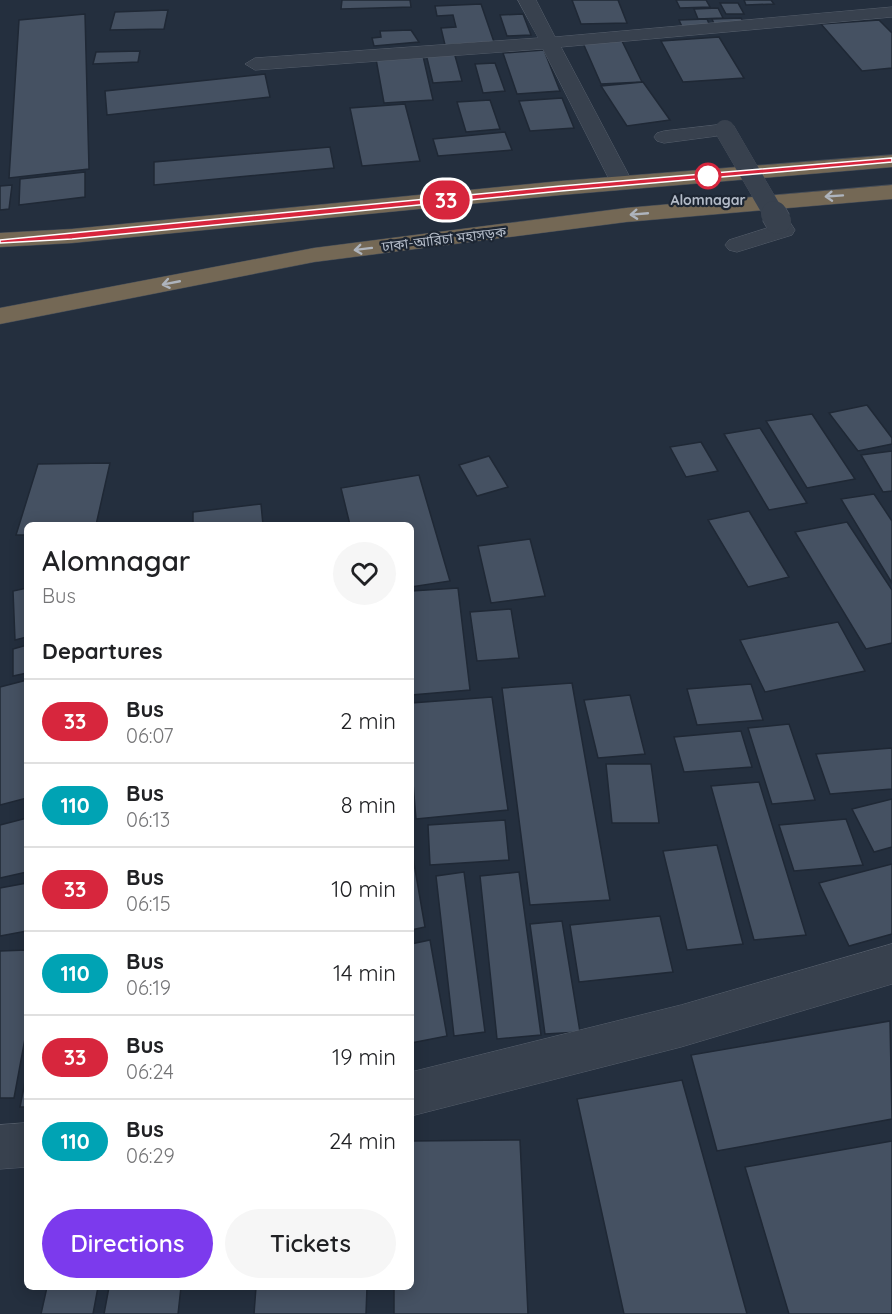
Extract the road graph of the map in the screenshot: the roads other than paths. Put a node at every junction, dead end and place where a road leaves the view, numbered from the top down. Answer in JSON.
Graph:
{"nodes":[{"id":1,"x":527,"y":0,"type":"edge"},
{"id":2,"x":892,"y":12,"type":"edge"},
{"id":3,"x":549,"y":43,"type":"junction"},
{"id":4,"x":255,"y":64,"type":"dead end"},
{"id":5,"x":664,"y":137,"type":"dead end"},
{"id":6,"x":892,"y":161,"type":"edge"},
{"id":7,"x":622,"y":183,"type":"junction"},
{"id":8,"x":892,"y":192,"type":"edge"},
{"id":9,"x":0,"y":240,"type":"edge"},
{"id":10,"x":737,"y":246,"type":"dead end"},
{"id":11,"x":0,"y":316,"type":"edge"},
{"id":12,"x":892,"y":964,"type":"edge"},
{"id":13,"x":414,"y":1093,"type":"edge"},
{"id":14,"x":24,"y":1145,"type":"edge"},
{"id":15,"x":0,"y":1147,"type":"edge"}],
"edges":[{"from":1,"to":3,"type":"street"},
{"from":2,"to":3,"type":"street"},
{"from":3,"to":4,"type":"street"},
{"from":3,"to":7,"type":"street"},
{"from":5,"to":10,"type":"street","bridge":true},
{"from":6,"to":7,"type":"highway"},
{"from":7,"to":9,"type":"highway"},
{"from":8,"to":11,"type":"highway","name":"ঢাকা-আরিচা মহাসড়ক","one_way":true},
{"from":12,"to":13,"type":"street"},
{"from":14,"to":15,"type":"street"}]}
